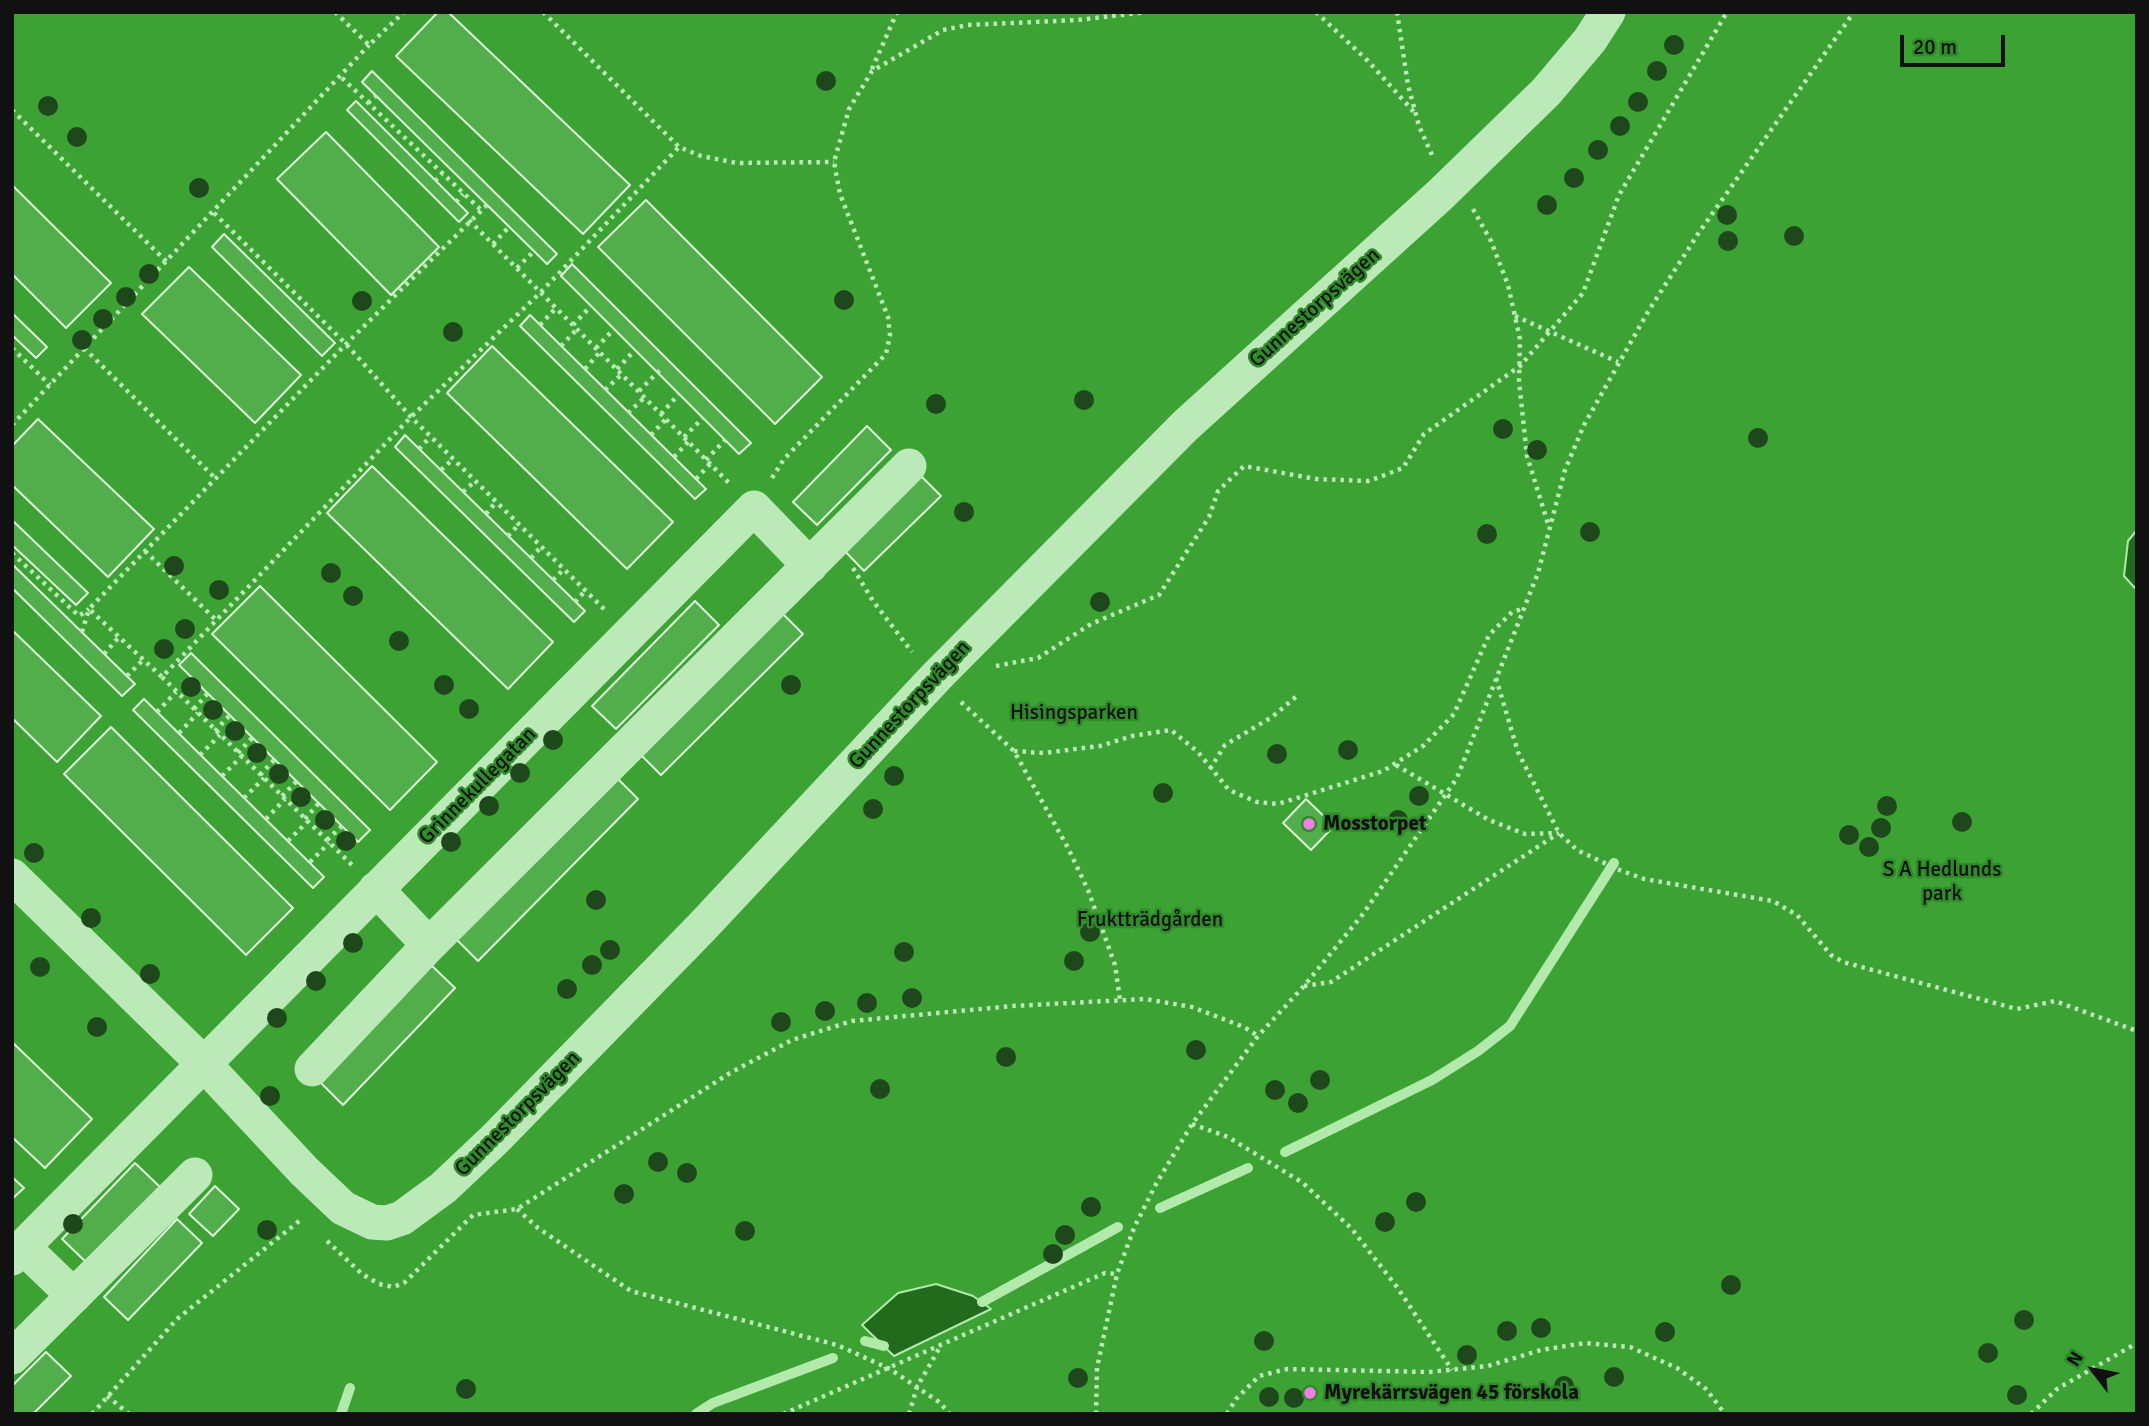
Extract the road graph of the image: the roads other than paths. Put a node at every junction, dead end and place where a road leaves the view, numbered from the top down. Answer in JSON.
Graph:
{"nodes":[{"id":1,"x":1608,"y":12,"type":"edge"},
{"id":2,"x":909,"y":466,"type":"dead end"},
{"id":3,"x":821,"y":555,"type":"junction"},
{"id":4,"x":12,"y":876,"type":"edge"},
{"id":5,"x":376,"y":889,"type":"junction"},
{"id":6,"x":429,"y":945,"type":"junction"},
{"id":7,"x":205,"y":1065,"type":"junction"},
{"id":8,"x":312,"y":1069,"type":"dead end"},
{"id":9,"x":195,"y":1175,"type":"dead end"},
{"id":10,"x":18,"y":1253,"type":"edge"},
{"id":11,"x":74,"y":1296,"type":"junction"},
{"id":12,"x":12,"y":1357,"type":"edge"}],
"edges":[{"from":1,"to":7,"type":"street","name":"Gunnestorpsvägen"},
{"from":2,"to":3,"type":"street"},
{"from":3,"to":5,"type":"street","name":"Grinnekullegatan"},
{"from":3,"to":6,"type":"street"},
{"from":4,"to":7,"type":"street"},
{"from":5,"to":6,"type":"street"},
{"from":5,"to":7,"type":"street","name":"Grinnekullegatan"},
{"from":6,"to":8,"type":"street"},
{"from":7,"to":10,"type":"street","name":"Grinnekullegatan"},
{"from":9,"to":11,"type":"street"},
{"from":10,"to":11,"type":"street"},
{"from":11,"to":12,"type":"street"}]}
